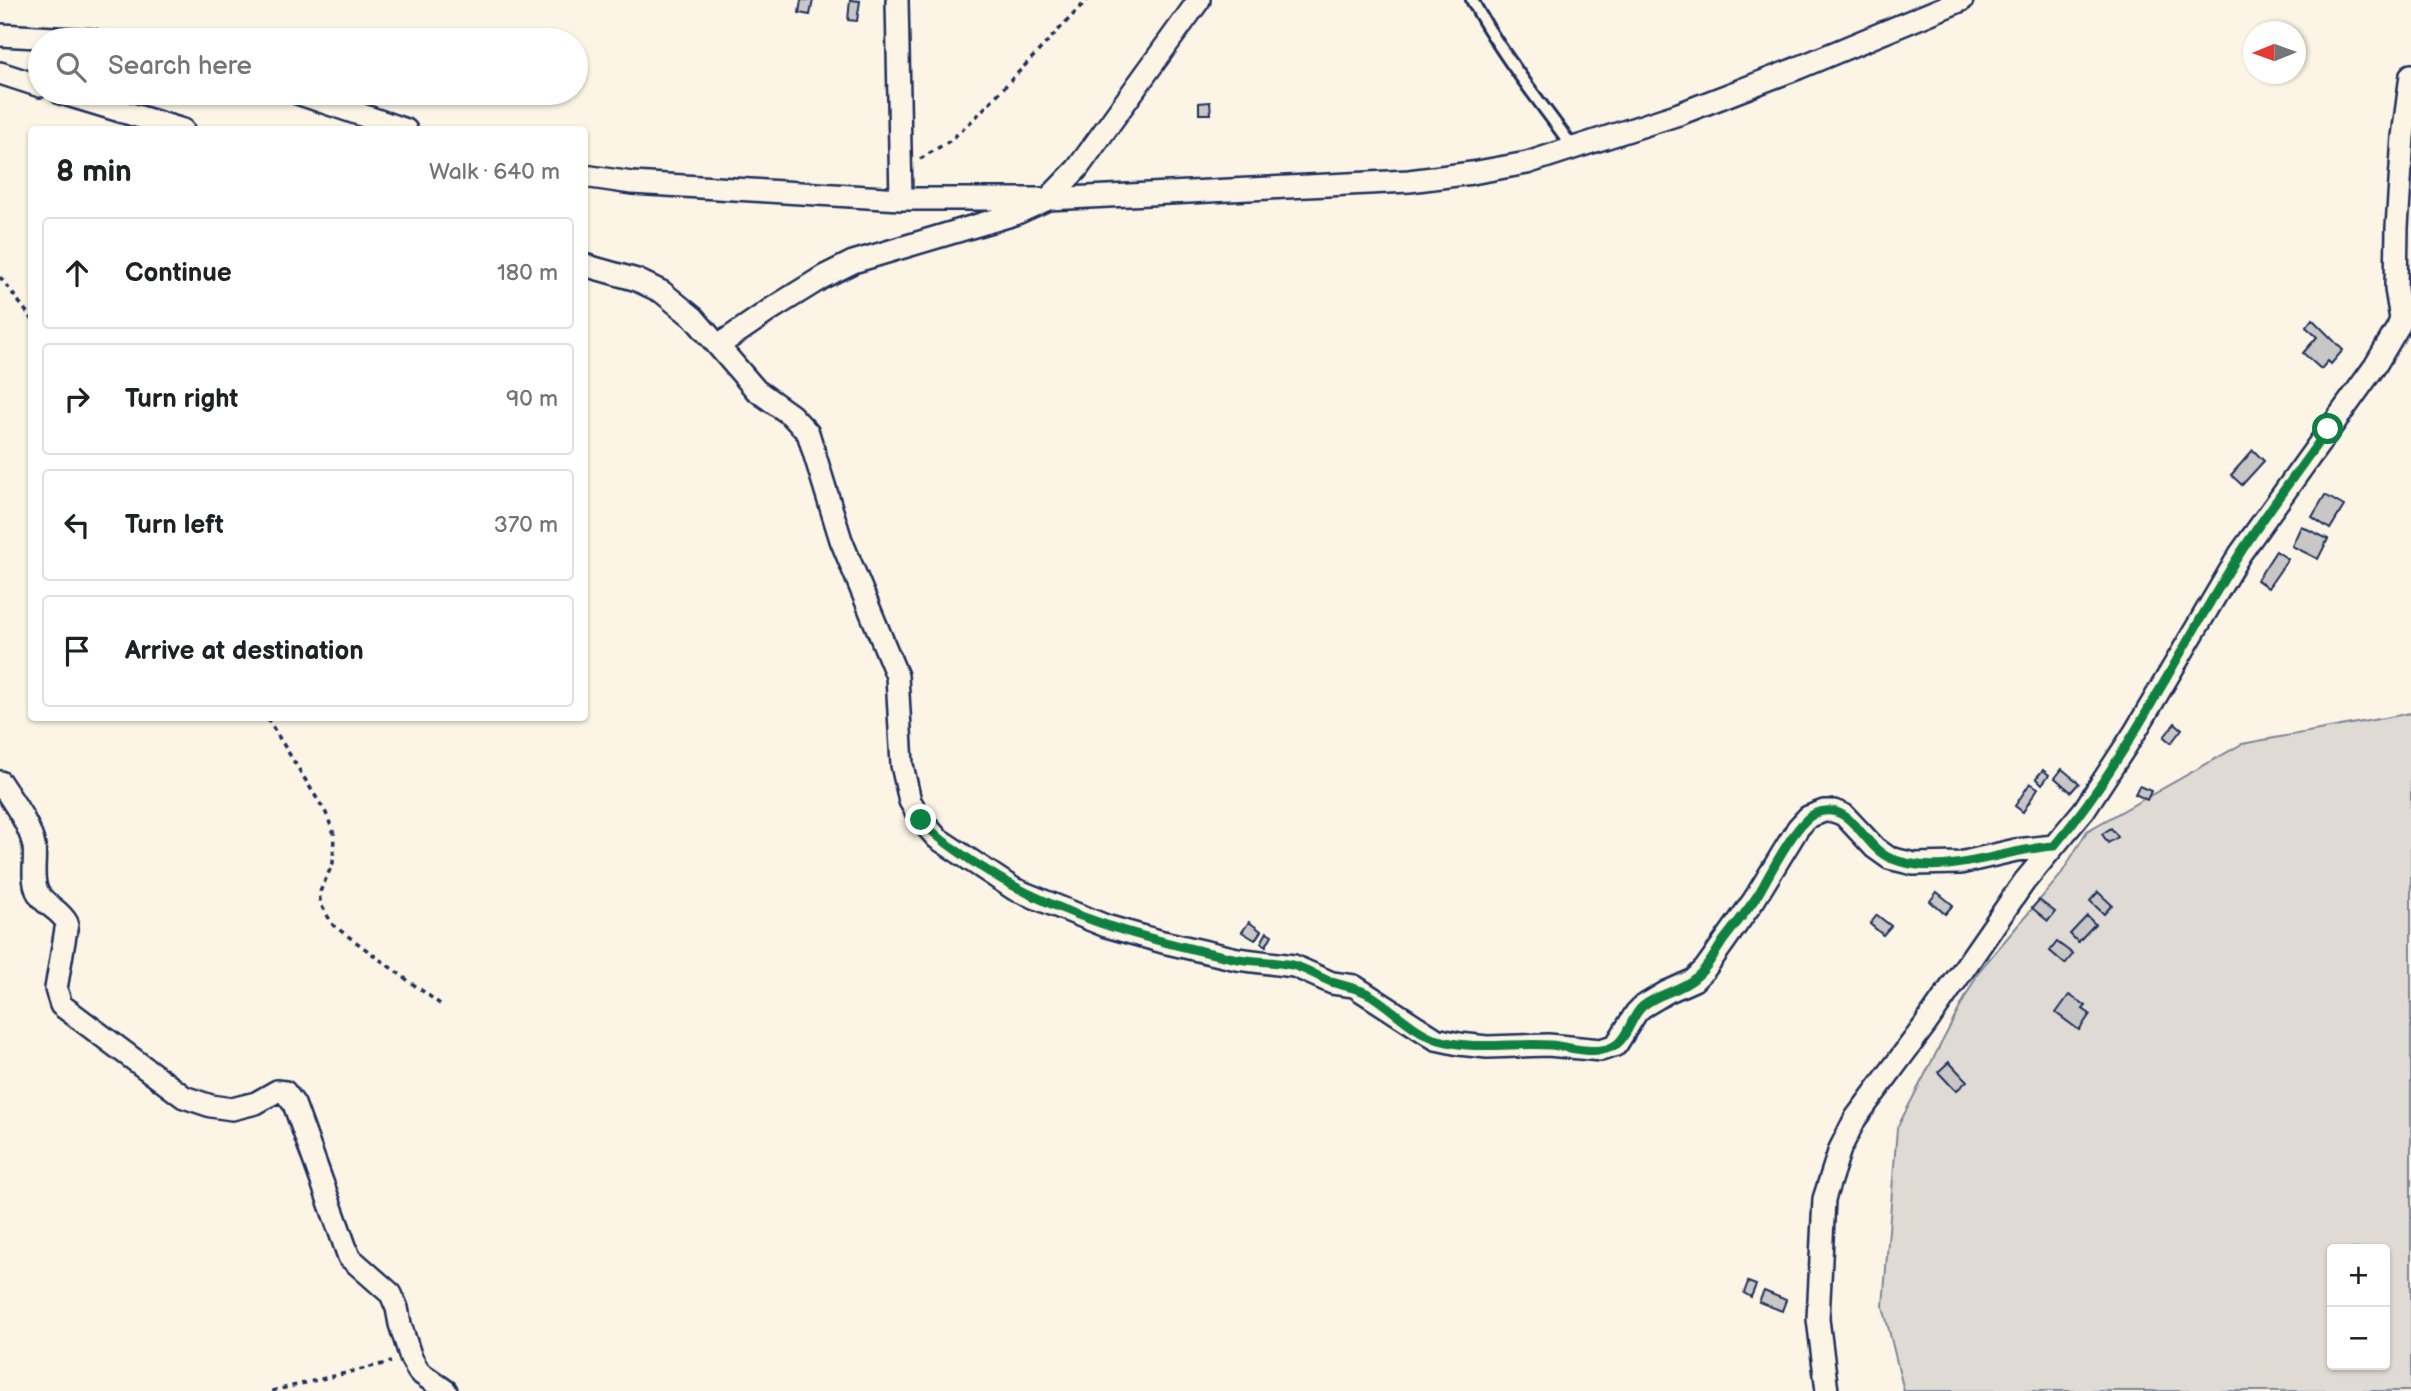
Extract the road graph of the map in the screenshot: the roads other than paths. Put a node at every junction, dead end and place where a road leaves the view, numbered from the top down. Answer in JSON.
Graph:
{"nodes":[{"id":1,"x":897,"y":0,"type":"edge"},
{"id":2,"x":1199,"y":0,"type":"edge"},
{"id":3,"x":1472,"y":0,"type":"edge"},
{"id":4,"x":1962,"y":0,"type":"edge"},
{"id":5,"x":0,"y":35,"type":"edge"},
{"id":6,"x":28,"y":37,"type":"edge"},
{"id":7,"x":0,"y":73,"type":"edge"},
{"id":8,"x":2411,"y":75,"type":"edge"},
{"id":9,"x":28,"y":82,"type":"edge"},
{"id":10,"x":101,"y":105,"type":"edge"},
{"id":11,"x":332,"y":105,"type":"edge"},
{"id":12,"x":170,"y":126,"type":"edge"},
{"id":13,"x":394,"y":126,"type":"edge"},
{"id":14,"x":1574,"y":149,"type":"junction"},
{"id":15,"x":588,"y":177,"type":"edge"},
{"id":16,"x":901,"y":199,"type":"junction"},
{"id":17,"x":1048,"y":199,"type":"junction"},
{"id":18,"x":588,"y":266,"type":"edge"},
{"id":19,"x":2406,"y":317,"type":"edge"},
{"id":20,"x":719,"y":345,"type":"junction"},
{"id":21,"x":0,"y":782,"type":"edge"},
{"id":22,"x":2054,"y":846,"type":"junction"},
{"id":23,"x":446,"y":1391,"type":"edge"},
{"id":24,"x":1826,"y":1391,"type":"edge"}],
"edges":[{"from":1,"to":16,"type":"street"},
{"from":2,"to":17,"type":"street"},
{"from":3,"to":14,"type":"lane"},
{"from":4,"to":14,"type":"street"},
{"from":5,"to":6,"type":"street"},
{"from":7,"to":9,"type":"street"},
{"from":8,"to":19,"type":"street"},
{"from":10,"to":12,"type":"street"},
{"from":11,"to":13,"type":"street"},
{"from":14,"to":17,"type":"street"},
{"from":15,"to":16,"type":"street"},
{"from":16,"to":17,"type":"street"},
{"from":17,"to":20,"type":"street"},
{"from":18,"to":20,"type":"street"},
{"from":19,"to":22,"type":"street"},
{"from":20,"to":22,"type":"street"},
{"from":21,"to":23,"type":"street"},
{"from":22,"to":24,"type":"street"}]}
